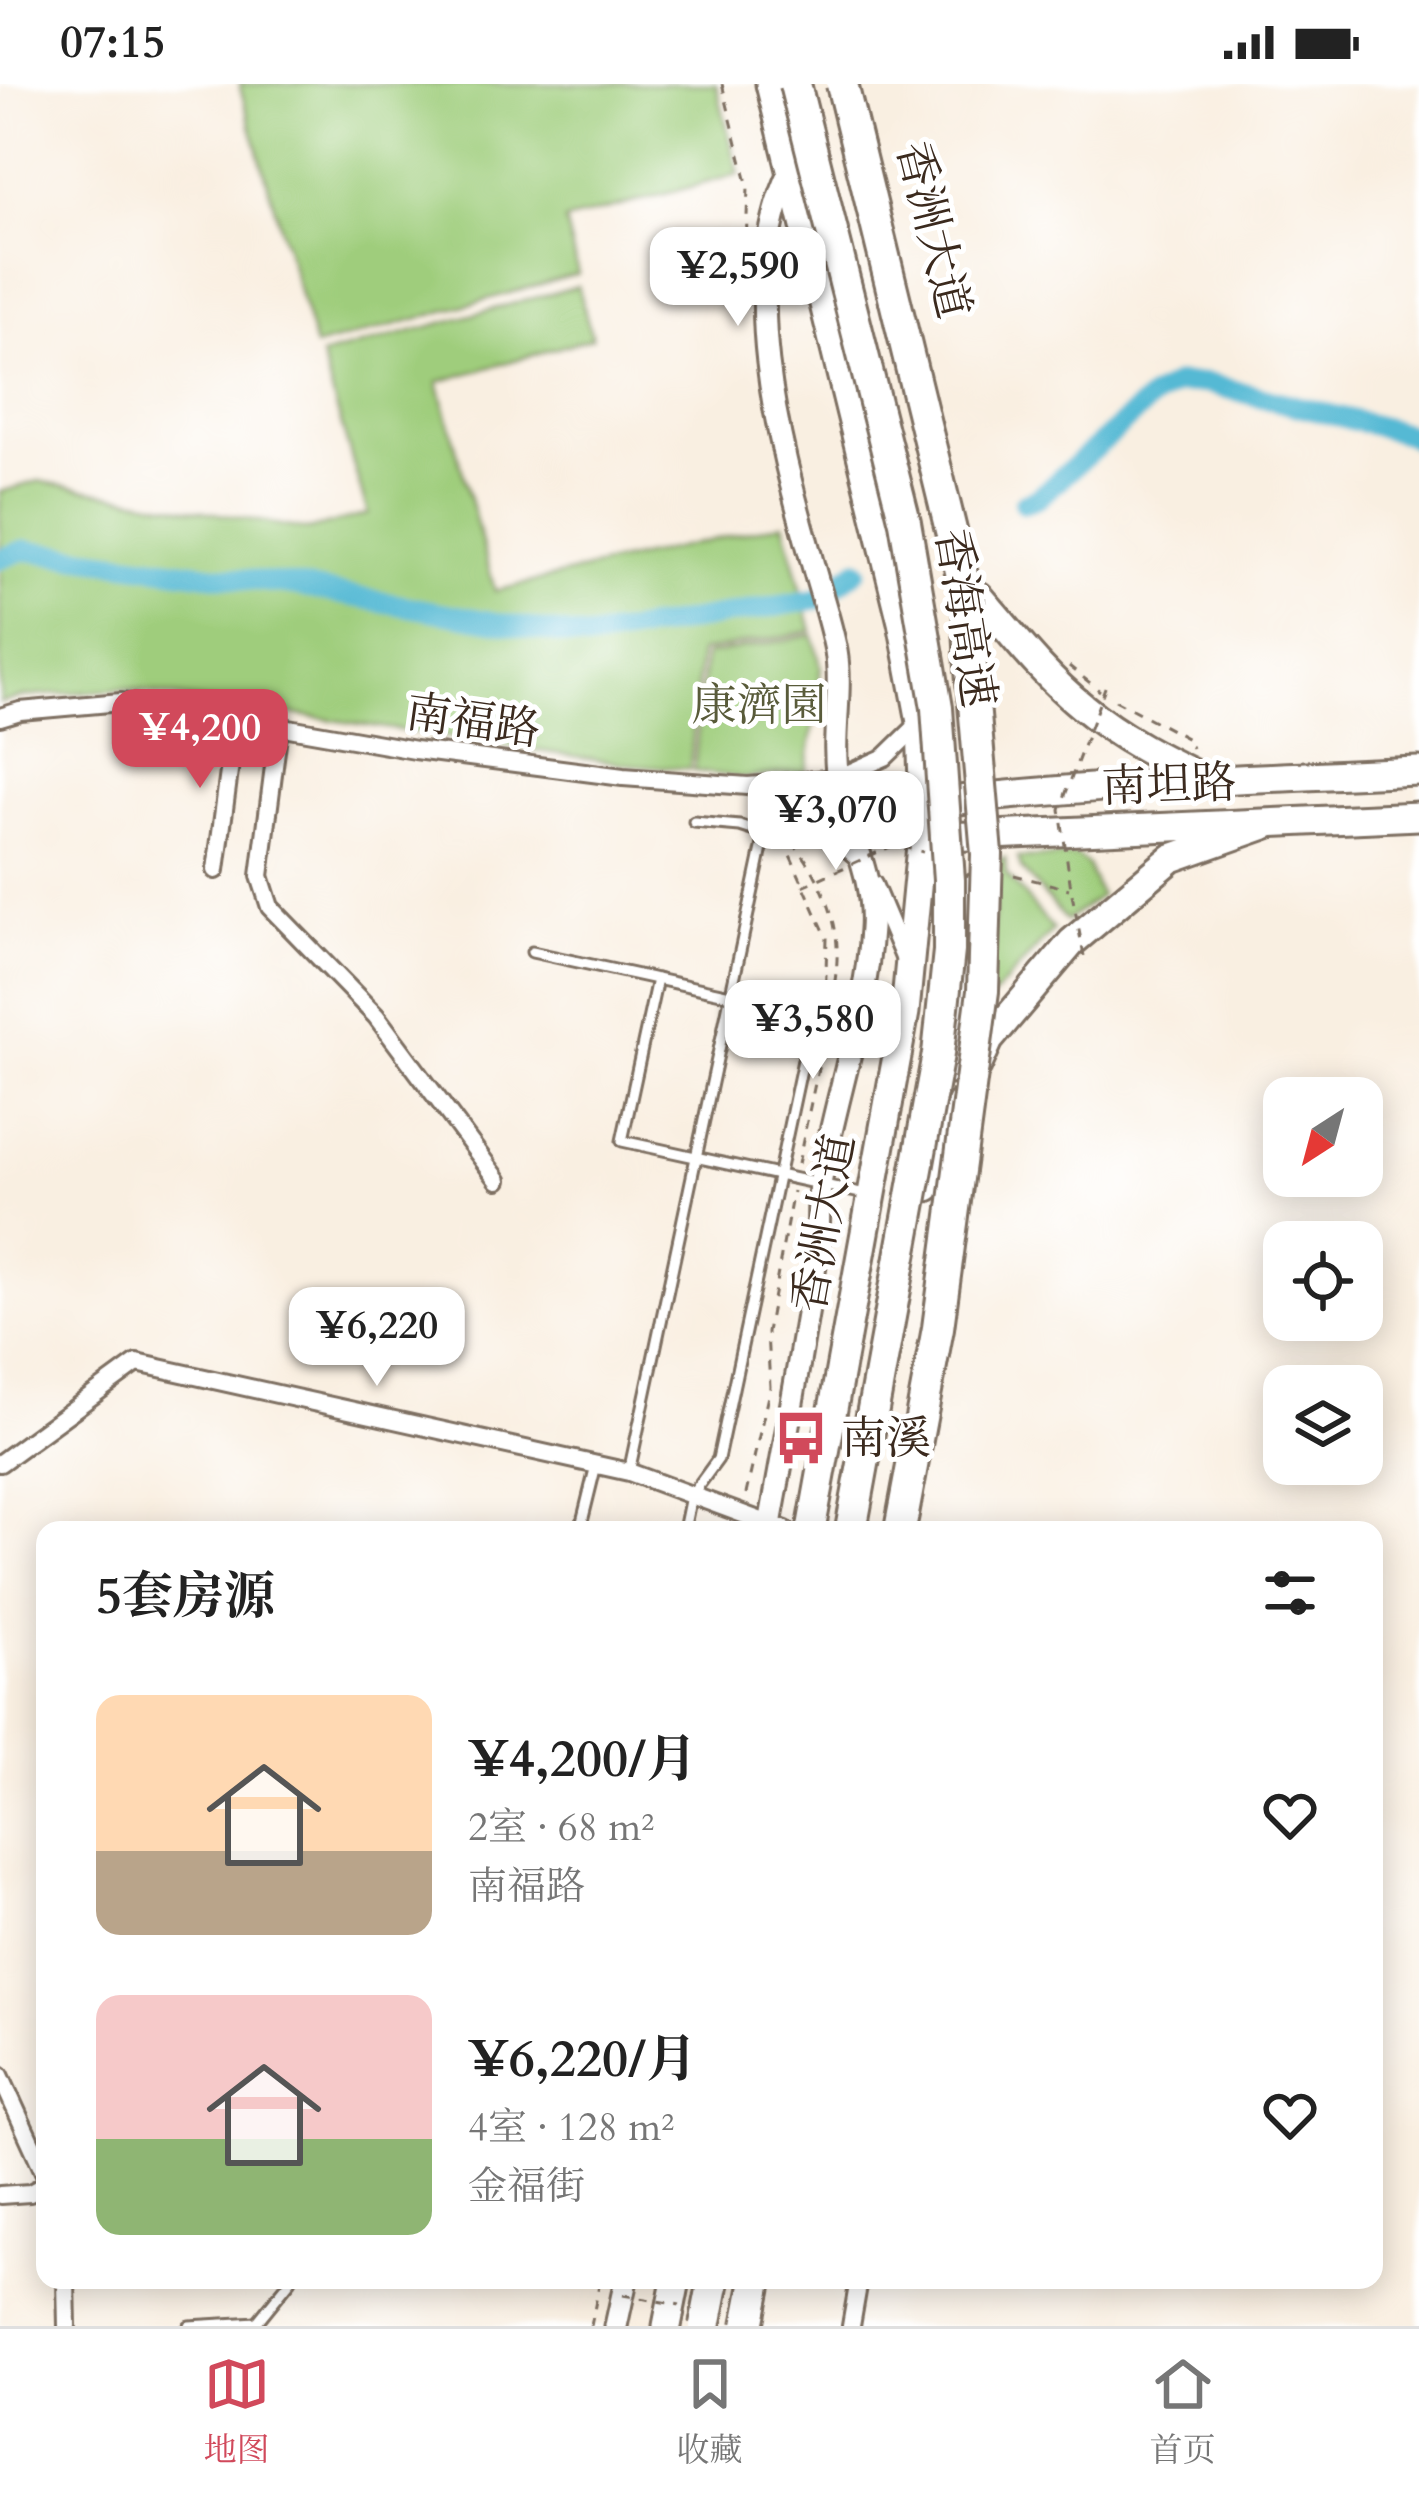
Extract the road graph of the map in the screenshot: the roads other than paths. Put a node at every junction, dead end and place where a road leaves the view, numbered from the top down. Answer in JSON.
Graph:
{"nodes":[{"id":1,"x":770,"y":84,"type":"edge"},
{"id":2,"x":795,"y":84,"type":"edge"},
{"id":3,"x":842,"y":84,"type":"edge"},
{"id":4,"x":854,"y":84,"type":"edge"},
{"id":5,"x":791,"y":170,"type":"junction"},
{"id":6,"x":979,"y":596,"type":"junction"},
{"id":7,"x":0,"y":717,"type":"edge"},
{"id":8,"x":236,"y":719,"type":"junction"},
{"id":9,"x":921,"y":722,"type":"junction"},
{"id":10,"x":279,"y":727,"type":"junction"},
{"id":11,"x":1419,"y":771,"type":"edge"},
{"id":12,"x":838,"y":778,"type":"junction"},
{"id":13,"x":1205,"y":779,"type":"junction"},
{"id":14,"x":748,"y":786,"type":"junction"},
{"id":15,"x":984,"y":796,"type":"junction"},
{"id":16,"x":924,"y":804,"type":"junction"},
{"id":17,"x":1419,"y":816,"type":"edge"},
{"id":18,"x":694,"y":823,"type":"dead end"},
{"id":19,"x":1268,"y":824,"type":"junction"},
{"id":20,"x":980,"y":835,"type":"junction"},
{"id":21,"x":922,"y":838,"type":"junction"},
{"id":22,"x":862,"y":861,"type":"junction"},
{"id":23,"x":216,"y":870,"type":"dead end"},
{"id":24,"x":532,"y":952,"type":"dead end"},
{"id":25,"x":909,"y":972,"type":"junction"},
{"id":26,"x":657,"y":979,"type":"junction"},
{"id":27,"x":731,"y":995,"type":"junction"},
{"id":28,"x":696,"y":1157,"type":"junction"},
{"id":29,"x":778,"y":1175,"type":"junction"},
{"id":30,"x":498,"y":1180,"type":"dead end"},
{"id":31,"x":820,"y":1184,"type":"junction"},
{"id":32,"x":927,"y":1187,"type":"junction"},
{"id":33,"x":872,"y":1196,"type":"junction"},
{"id":34,"x":0,"y":1463,"type":"edge"},
{"id":35,"x":596,"y":1465,"type":"junction"},
{"id":36,"x":629,"y":1472,"type":"junction"},
{"id":37,"x":691,"y":1496,"type":"junction"},
{"id":38,"x":582,"y":1521,"type":"edge"},
{"id":39,"x":686,"y":1521,"type":"edge"},
{"id":40,"x":755,"y":1521,"type":"edge"},
{"id":41,"x":776,"y":1521,"type":"edge"},
{"id":42,"x":814,"y":1521,"type":"edge"},
{"id":43,"x":853,"y":1521,"type":"edge"},
{"id":44,"x":864,"y":1521,"type":"edge"},
{"id":45,"x":901,"y":1521,"type":"edge"},
{"id":46,"x":0,"y":2075,"type":"edge"},
{"id":47,"x":36,"y":2154,"type":"edge"},
{"id":48,"x":36,"y":2190,"type":"edge"},
{"id":49,"x":0,"y":2195,"type":"edge"},
{"id":50,"x":66,"y":2289,"type":"edge"},
{"id":51,"x":284,"y":2289,"type":"edge"},
{"id":52,"x":624,"y":2289,"type":"edge"},
{"id":53,"x":674,"y":2289,"type":"edge"},
{"id":54,"x":711,"y":2289,"type":"edge"},
{"id":55,"x":721,"y":2289,"type":"edge"},
{"id":56,"x":755,"y":2289,"type":"edge"},
{"id":57,"x":857,"y":2289,"type":"edge"},
{"id":58,"x":257,"y":2324,"type":"edge"},
{"id":59,"x":67,"y":2326,"type":"edge"},
{"id":60,"x":189,"y":2326,"type":"edge"},
{"id":61,"x":616,"y":2326,"type":"edge"},
{"id":62,"x":667,"y":2326,"type":"edge"},
{"id":63,"x":705,"y":2326,"type":"edge"},
{"id":64,"x":715,"y":2326,"type":"edge"},
{"id":65,"x":748,"y":2326,"type":"edge"},
{"id":66,"x":851,"y":2326,"type":"edge"}],
"edges":[{"from":1,"to":5,"type":"main road","name":"香洲大道"},
{"from":2,"to":43,"type":"highway","name":"香海高速","bridge":true},
{"from":3,"to":45,"type":"highway","name":"香海高速","bridge":true},
{"from":4,"to":6,"type":"main road","name":"香洲大道"},
{"from":5,"to":9,"type":"main road","name":"香洲大道"},
{"from":5,"to":12,"type":"street"},
{"from":6,"to":13,"type":"main road"},
{"from":6,"to":15,"type":"main road","name":"香洲大道"},
{"from":7,"to":8,"type":"street","name":"南福路"},
{"from":8,"to":10,"type":"street","name":"南福路"},
{"from":8,"to":23,"type":"street"},
{"from":9,"to":12,"type":"street","name":"南福路"},
{"from":9,"to":16,"type":"main road","name":"香洲大道"},
{"from":10,"to":14,"type":"street","name":"南福路"},
{"from":10,"to":30,"type":"street"},
{"from":11,"to":13,"type":"main road"},
{"from":12,"to":14,"type":"street","name":"南福路"},
{"from":12,"to":22,"type":"street"},
{"from":13,"to":15,"type":"main road"},
{"from":14,"to":22,"type":"street"},
{"from":15,"to":16,"type":"main road"},
{"from":15,"to":20,"type":"main road","name":"香洲大道"},
{"from":16,"to":21,"type":"main road","name":"香洲大道"},
{"from":17,"to":19,"type":"main road","name":"南坦路"},
{"from":18,"to":27,"type":"lane"},
{"from":19,"to":20,"type":"main road","name":"南坦路"},
{"from":19,"to":32,"type":"main road"},
{"from":20,"to":21,"type":"main road","name":"南坦路"},
{"from":20,"to":32,"type":"main road","name":"香洲大道"},
{"from":21,"to":25,"type":"main road","name":"香洲大道"},
{"from":22,"to":25,"type":"street"},
{"from":22,"to":31,"type":"street"},
{"from":24,"to":26,"type":"lane"},
{"from":25,"to":33,"type":"main road","name":"香洲大道"},
{"from":26,"to":27,"type":"lane"},
{"from":26,"to":28,"type":"lane"},
{"from":27,"to":28,"type":"lane"},
{"from":27,"to":29,"type":"lane"},
{"from":28,"to":29,"type":"lane"},
{"from":28,"to":36,"type":"lane"},
{"from":29,"to":31,"type":"lane"},
{"from":29,"to":37,"type":"lane"},
{"from":31,"to":33,"type":"lane"},
{"from":31,"to":41,"type":"street"},
{"from":32,"to":44,"type":"main road","name":"香洲大道"},
{"from":33,"to":42,"type":"main road","name":"香洲大道"},
{"from":34,"to":35,"type":"street"},
{"from":35,"to":36,"type":"street"},
{"from":35,"to":38,"type":"lane"},
{"from":36,"to":37,"type":"street"},
{"from":37,"to":39,"type":"lane"},
{"from":37,"to":40,"type":"street"},
{"from":46,"to":47,"type":"street"},
{"from":48,"to":49,"type":"street"},
{"from":50,"to":59,"type":"street"},
{"from":51,"to":58,"type":"lane"},
{"from":52,"to":61,"type":"street"},
{"from":53,"to":62,"type":"main road"},
{"from":54,"to":63,"type":"highway","bridge":true},
{"from":55,"to":64,"type":"main road"},
{"from":56,"to":65,"type":"highway","bridge":true},
{"from":57,"to":66,"type":"street"},
{"from":58,"to":60,"type":"lane"}]}
